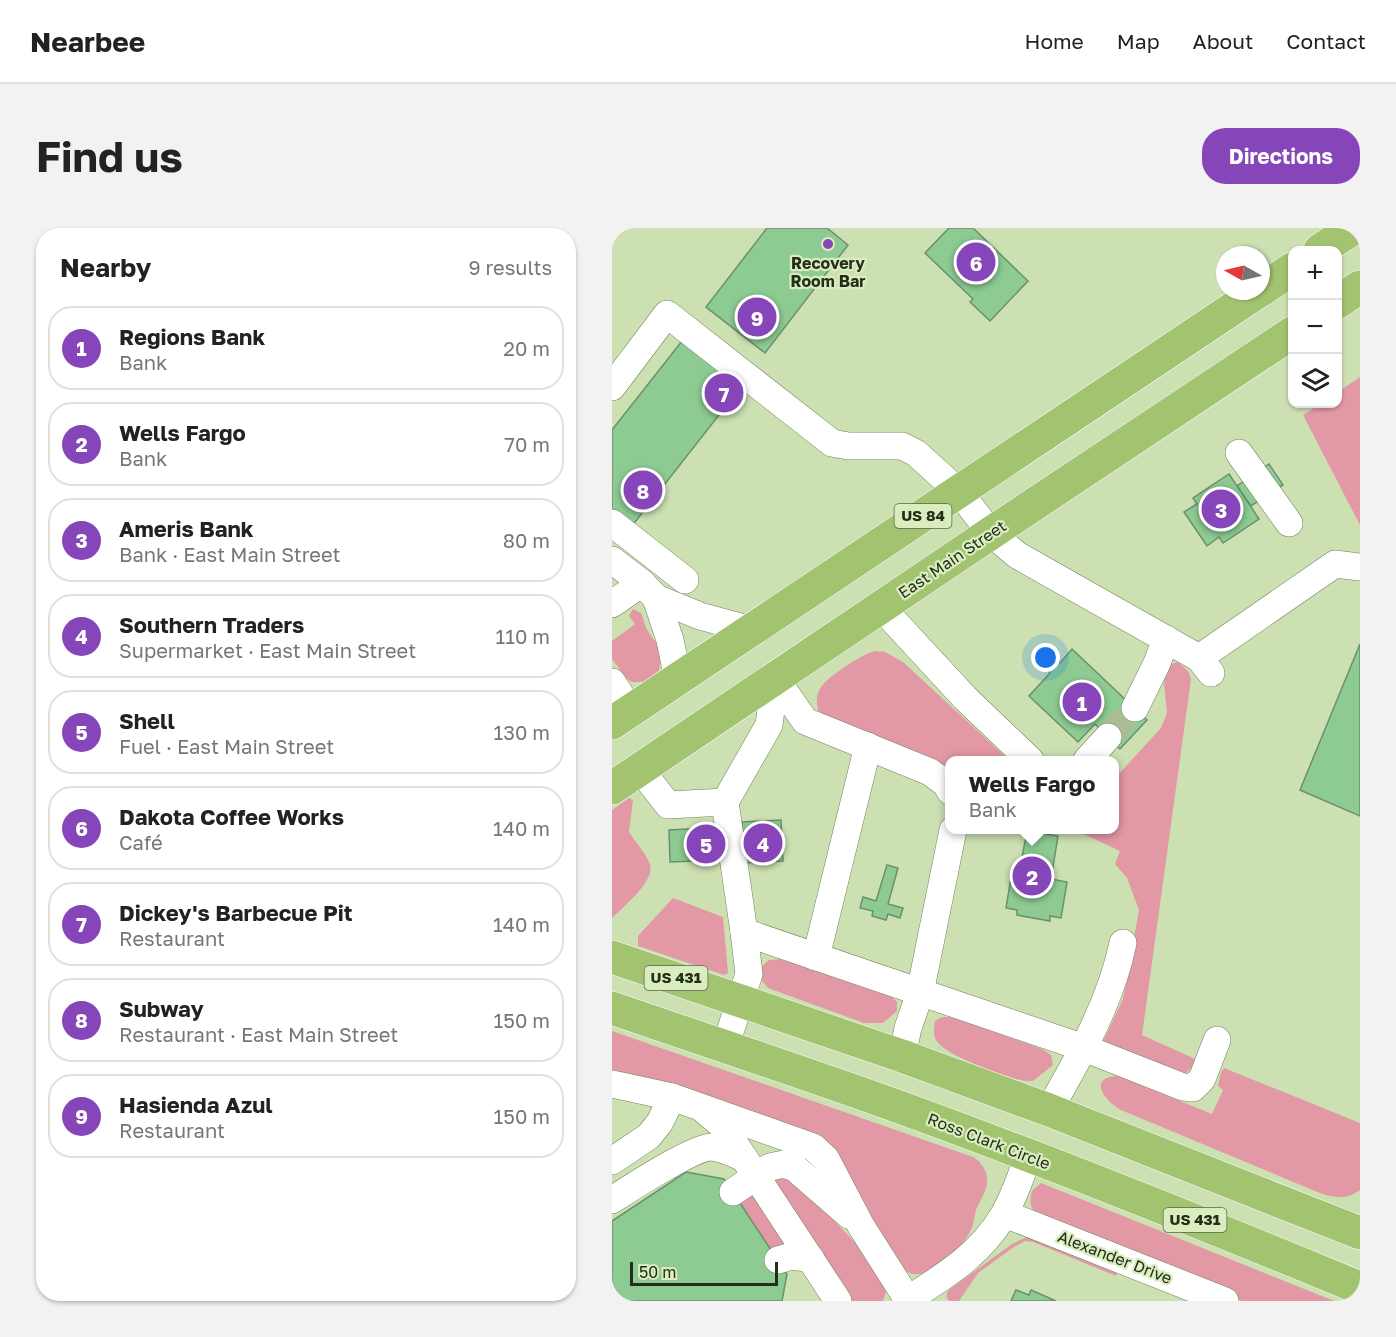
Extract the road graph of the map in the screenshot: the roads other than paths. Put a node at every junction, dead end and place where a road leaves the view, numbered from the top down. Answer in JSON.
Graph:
{"nodes":[{"id":1,"x":1354,"y":228,"type":"edge"},
{"id":2,"x":1326,"y":246,"type":"edge"},
{"id":3,"x":1288,"y":272,"type":"edge"},
{"id":4,"x":1270,"y":284,"type":"edge"},
{"id":5,"x":1360,"y":287,"type":"edge"},
{"id":6,"x":1245,"y":300,"type":"edge"},
{"id":7,"x":1341,"y":300,"type":"edge"},
{"id":8,"x":1288,"y":336,"type":"edge"},
{"id":9,"x":612,"y":387,"type":"edge"},
{"id":10,"x":1239,"y":453,"type":"dead end"},
{"id":11,"x":959,"y":492,"type":"junction"},
{"id":12,"x":612,"y":523,"type":"edge"},
{"id":13,"x":1289,"y":523,"type":"dead end"},
{"id":14,"x":991,"y":532,"type":"junction"},
{"id":15,"x":612,"y":560,"type":"edge"},
{"id":16,"x":1360,"y":567,"type":"edge"},
{"id":17,"x":685,"y":580,"type":"dead end"},
{"id":18,"x":649,"y":590,"type":"junction"},
{"id":19,"x":612,"y":604,"type":"edge"},
{"id":20,"x":881,"y":607,"type":"junction"},
{"id":21,"x":751,"y":630,"type":"junction"},
{"id":22,"x":1166,"y":639,"type":"junction"},
{"id":23,"x":775,"y":678,"type":"junction"},
{"id":24,"x":678,"y":679,"type":"junction"},
{"id":25,"x":612,"y":682,"type":"edge"},
{"id":26,"x":1135,"y":708,"type":"tunnel mouth"},
{"id":27,"x":621,"y":717,"type":"edge"},
{"id":28,"x":1108,"y":737,"type":"tunnel mouth"},
{"id":29,"x":868,"y":746,"type":"junction"},
{"id":30,"x":1026,"y":756,"type":"edge"},
{"id":31,"x":1091,"y":756,"type":"edge"},
{"id":32,"x":640,"y":769,"type":"junction"},
{"id":33,"x":945,"y":783,"type":"edge"},
{"id":34,"x":612,"y":788,"type":"edge"},
{"id":35,"x":725,"y":802,"type":"junction"},
{"id":36,"x":952,"y":834,"type":"edge"},
{"id":37,"x":744,"y":932,"type":"junction"},
{"id":38,"x":1123,"y":943,"type":"dead end"},
{"id":39,"x":612,"y":957,"type":"edge"},
{"id":40,"x":816,"y":957,"type":"junction"},
{"id":41,"x":920,"y":993,"type":"junction"},
{"id":42,"x":740,"y":1000,"type":"junction"},
{"id":43,"x":612,"y":1008,"type":"edge"},
{"id":44,"x":1217,"y":1040,"type":"dead end"},
{"id":45,"x":725,"y":1047,"type":"junction"},
{"id":46,"x":1084,"y":1048,"type":"junction"},
{"id":47,"x":902,"y":1056,"type":"junction"},
{"id":48,"x":612,"y":1084,"type":"edge"},
{"id":49,"x":684,"y":1101,"type":"junction"},
{"id":50,"x":1049,"y":1110,"type":"junction"},
{"id":51,"x":1029,"y":1155,"type":"junction"},
{"id":52,"x":612,"y":1161,"type":"edge"},
{"id":53,"x":750,"y":1167,"type":"junction"},
{"id":54,"x":733,"y":1192,"type":"dead end"},
{"id":55,"x":612,"y":1200,"type":"edge"},
{"id":56,"x":1005,"y":1214,"type":"junction"},
{"id":57,"x":861,"y":1226,"type":"junction"},
{"id":58,"x":1360,"y":1233,"type":"edge"},
{"id":59,"x":811,"y":1259,"type":"junction"},
{"id":60,"x":778,"y":1260,"type":"dead end"},
{"id":61,"x":1360,"y":1288,"type":"edge"},
{"id":62,"x":907,"y":1300,"type":"edge"},
{"id":63,"x":838,"y":1301,"type":"edge"},
{"id":64,"x":1225,"y":1301,"type":"edge"}],
"edges":[{"from":1,"to":2,"type":"highway"},
{"from":3,"to":4,"type":"highway","number":"US 84"},
{"from":5,"to":7,"type":"highway"},
{"from":6,"to":11,"type":"highway","number":"US 84"},
{"from":8,"to":14,"type":"highway","name":"East Main Street"},
{"from":9,"to":11,"type":"street"},
{"from":10,"to":13,"type":"street"},
{"from":11,"to":14,"type":"street"},
{"from":11,"to":21,"type":"highway","number":"US 84"},
{"from":12,"to":17,"type":"street"},
{"from":14,"to":20,"type":"highway","name":"East Main Street"},
{"from":14,"to":22,"type":"street"},
{"from":15,"to":18,"type":"street"},
{"from":16,"to":22,"type":"street"},
{"from":18,"to":19,"type":"street"},
{"from":18,"to":21,"type":"street"},
{"from":18,"to":24,"type":"street"},
{"from":20,"to":23,"type":"highway","name":"East Main Street"},
{"from":20,"to":30,"type":"street"},
{"from":21,"to":24,"type":"highway","number":"US 84"},
{"from":22,"to":26,"type":"street"},
{"from":23,"to":29,"type":"street"},
{"from":23,"to":32,"type":"highway","name":"East Main Street"},
{"from":23,"to":35,"type":"street"},
{"from":24,"to":27,"type":"highway","number":"US 84"},
{"from":25,"to":27,"type":"street"},
{"from":28,"to":31,"type":"street"},
{"from":29,"to":33,"type":"street"},
{"from":29,"to":40,"type":"street"},
{"from":32,"to":34,"type":"highway","name":"East Main Street"},
{"from":32,"to":35,"type":"street"},
{"from":35,"to":37,"type":"street"},
{"from":36,"to":41,"type":"street"},
{"from":37,"to":40,"type":"street"},
{"from":37,"to":42,"type":"street"},
{"from":38,"to":46,"type":"street"},
{"from":39,"to":42,"type":"highway","number":"US 431"},
{"from":40,"to":41,"type":"street"},
{"from":41,"to":46,"type":"street"},
{"from":41,"to":47,"type":"street"},
{"from":42,"to":45,"type":"street"},
{"from":42,"to":47,"type":"highway","number":"US 431"},
{"from":43,"to":45,"type":"highway","name":"Ross Clark Circle","number":"US 431"},
{"from":44,"to":46,"type":"street"},
{"from":45,"to":51,"type":"highway","name":"Ross Clark Circle","number":"US 431"},
{"from":46,"to":50,"type":"street"},
{"from":47,"to":50,"type":"highway","number":"US 431"},
{"from":48,"to":49,"type":"street"},
{"from":49,"to":52,"type":"street"},
{"from":49,"to":53,"type":"street"},
{"from":49,"to":57,"type":"street"},
{"from":50,"to":51,"type":"highway"},
{"from":50,"to":58,"type":"highway","number":"US 431"},
{"from":51,"to":56,"type":"street"},
{"from":51,"to":61,"type":"highway","name":"Ross Clark Circle","number":"US 431"},
{"from":53,"to":54,"type":"street"},
{"from":53,"to":55,"type":"street"},
{"from":53,"to":57,"type":"street"},
{"from":53,"to":59,"type":"street"},
{"from":56,"to":62,"type":"street"},
{"from":56,"to":64,"type":"street","name":"Alexander Drive"},
{"from":57,"to":62,"type":"street"},
{"from":59,"to":60,"type":"street"},
{"from":59,"to":63,"type":"street"}]}
